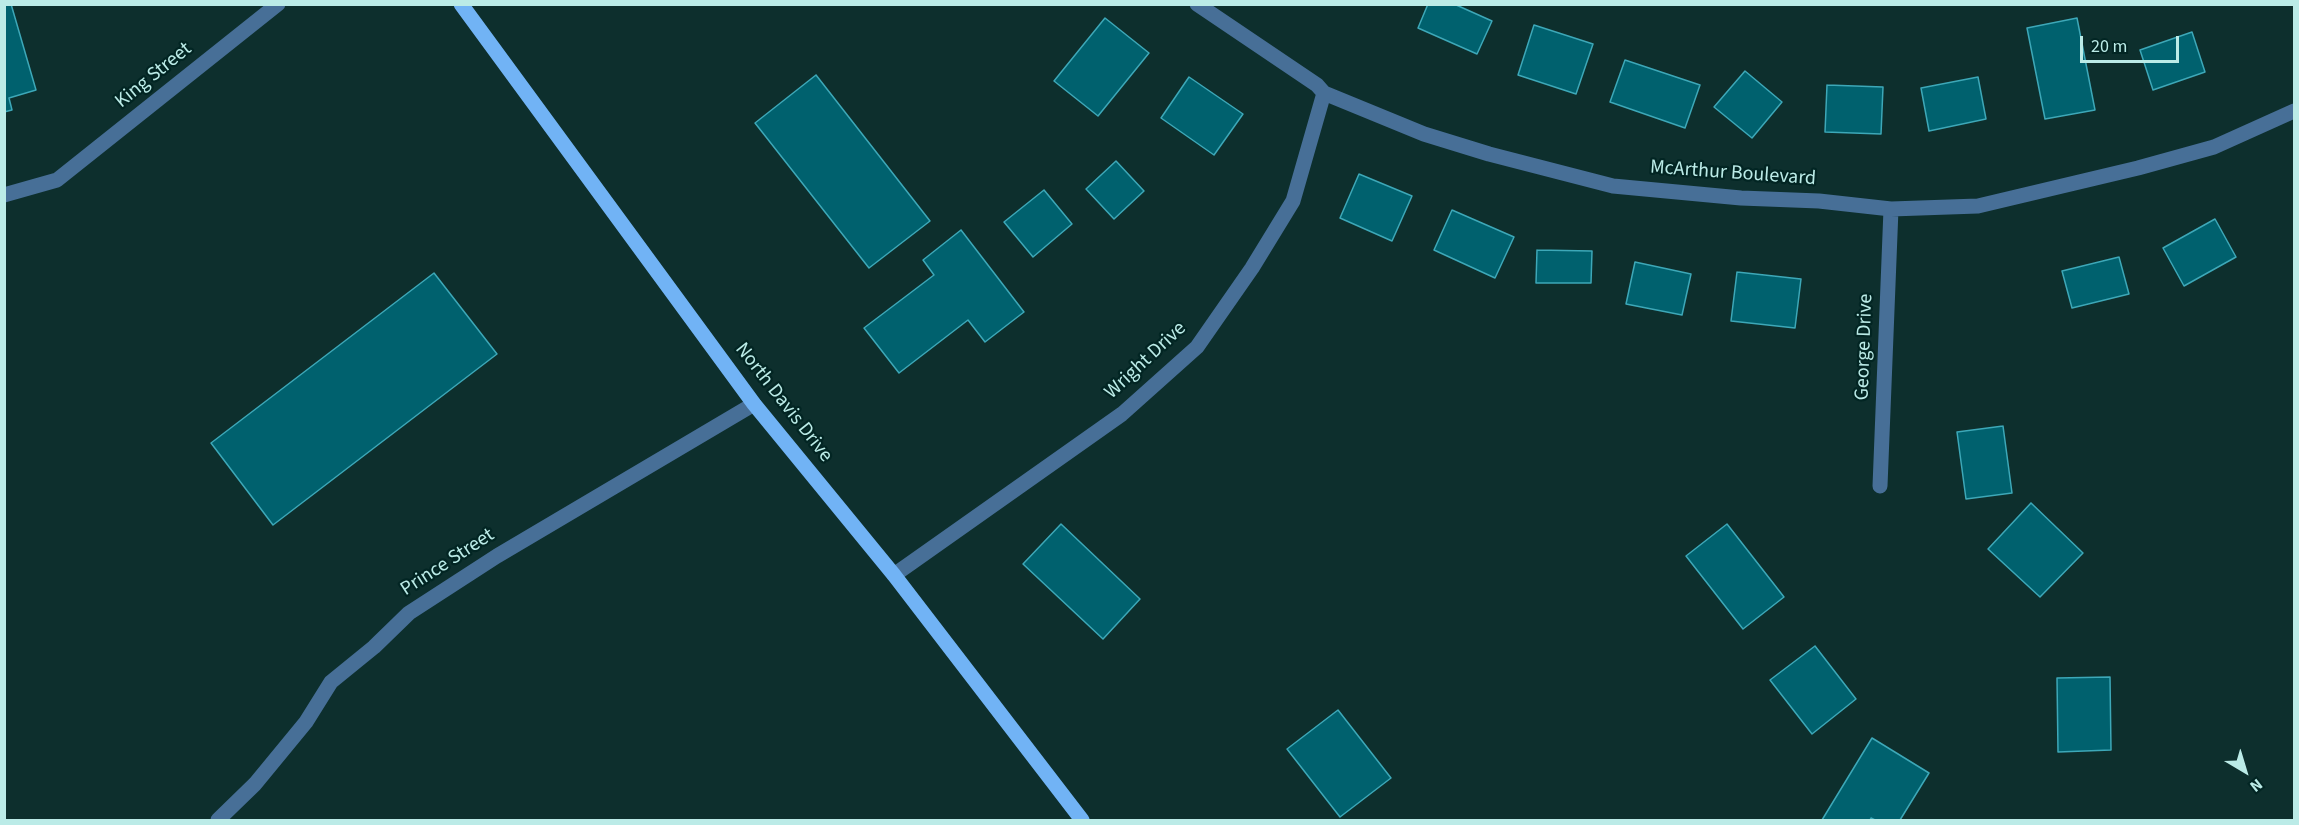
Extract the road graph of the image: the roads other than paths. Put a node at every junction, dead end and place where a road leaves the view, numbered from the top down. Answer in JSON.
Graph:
{"nodes":[{"id":1,"x":278,"y":4,"type":"edge"},
{"id":2,"x":460,"y":4,"type":"edge"},
{"id":3,"x":1197,"y":4,"type":"edge"},
{"id":4,"x":1324,"y":93,"type":"junction"},
{"id":5,"x":2295,"y":111,"type":"edge"},
{"id":6,"x":4,"y":195,"type":"edge"},
{"id":7,"x":1891,"y":209,"type":"junction"},
{"id":8,"x":754,"y":404,"type":"junction"},
{"id":9,"x":1880,"y":486,"type":"dead end"},
{"id":10,"x":894,"y":575,"type":"junction"},
{"id":11,"x":218,"y":820,"type":"edge"},
{"id":12,"x":1082,"y":820,"type":"edge"}],
"edges":[{"from":1,"to":6,"type":"street","name":"King Street"},
{"from":2,"to":8,"type":"main road","name":"North Davis Drive"},
{"from":3,"to":4,"type":"street","name":"McArthur Boulevard"},
{"from":4,"to":7,"type":"street","name":"McArthur Boulevard"},
{"from":4,"to":10,"type":"street","name":"Wright Drive"},
{"from":5,"to":7,"type":"street","name":"McArthur Boulevard"},
{"from":7,"to":9,"type":"street","name":"George Drive"},
{"from":8,"to":10,"type":"main road","name":"North Davis Drive"},
{"from":8,"to":11,"type":"street","name":"Prince Street"},
{"from":10,"to":12,"type":"main road","name":"North Davis Drive"}]}
